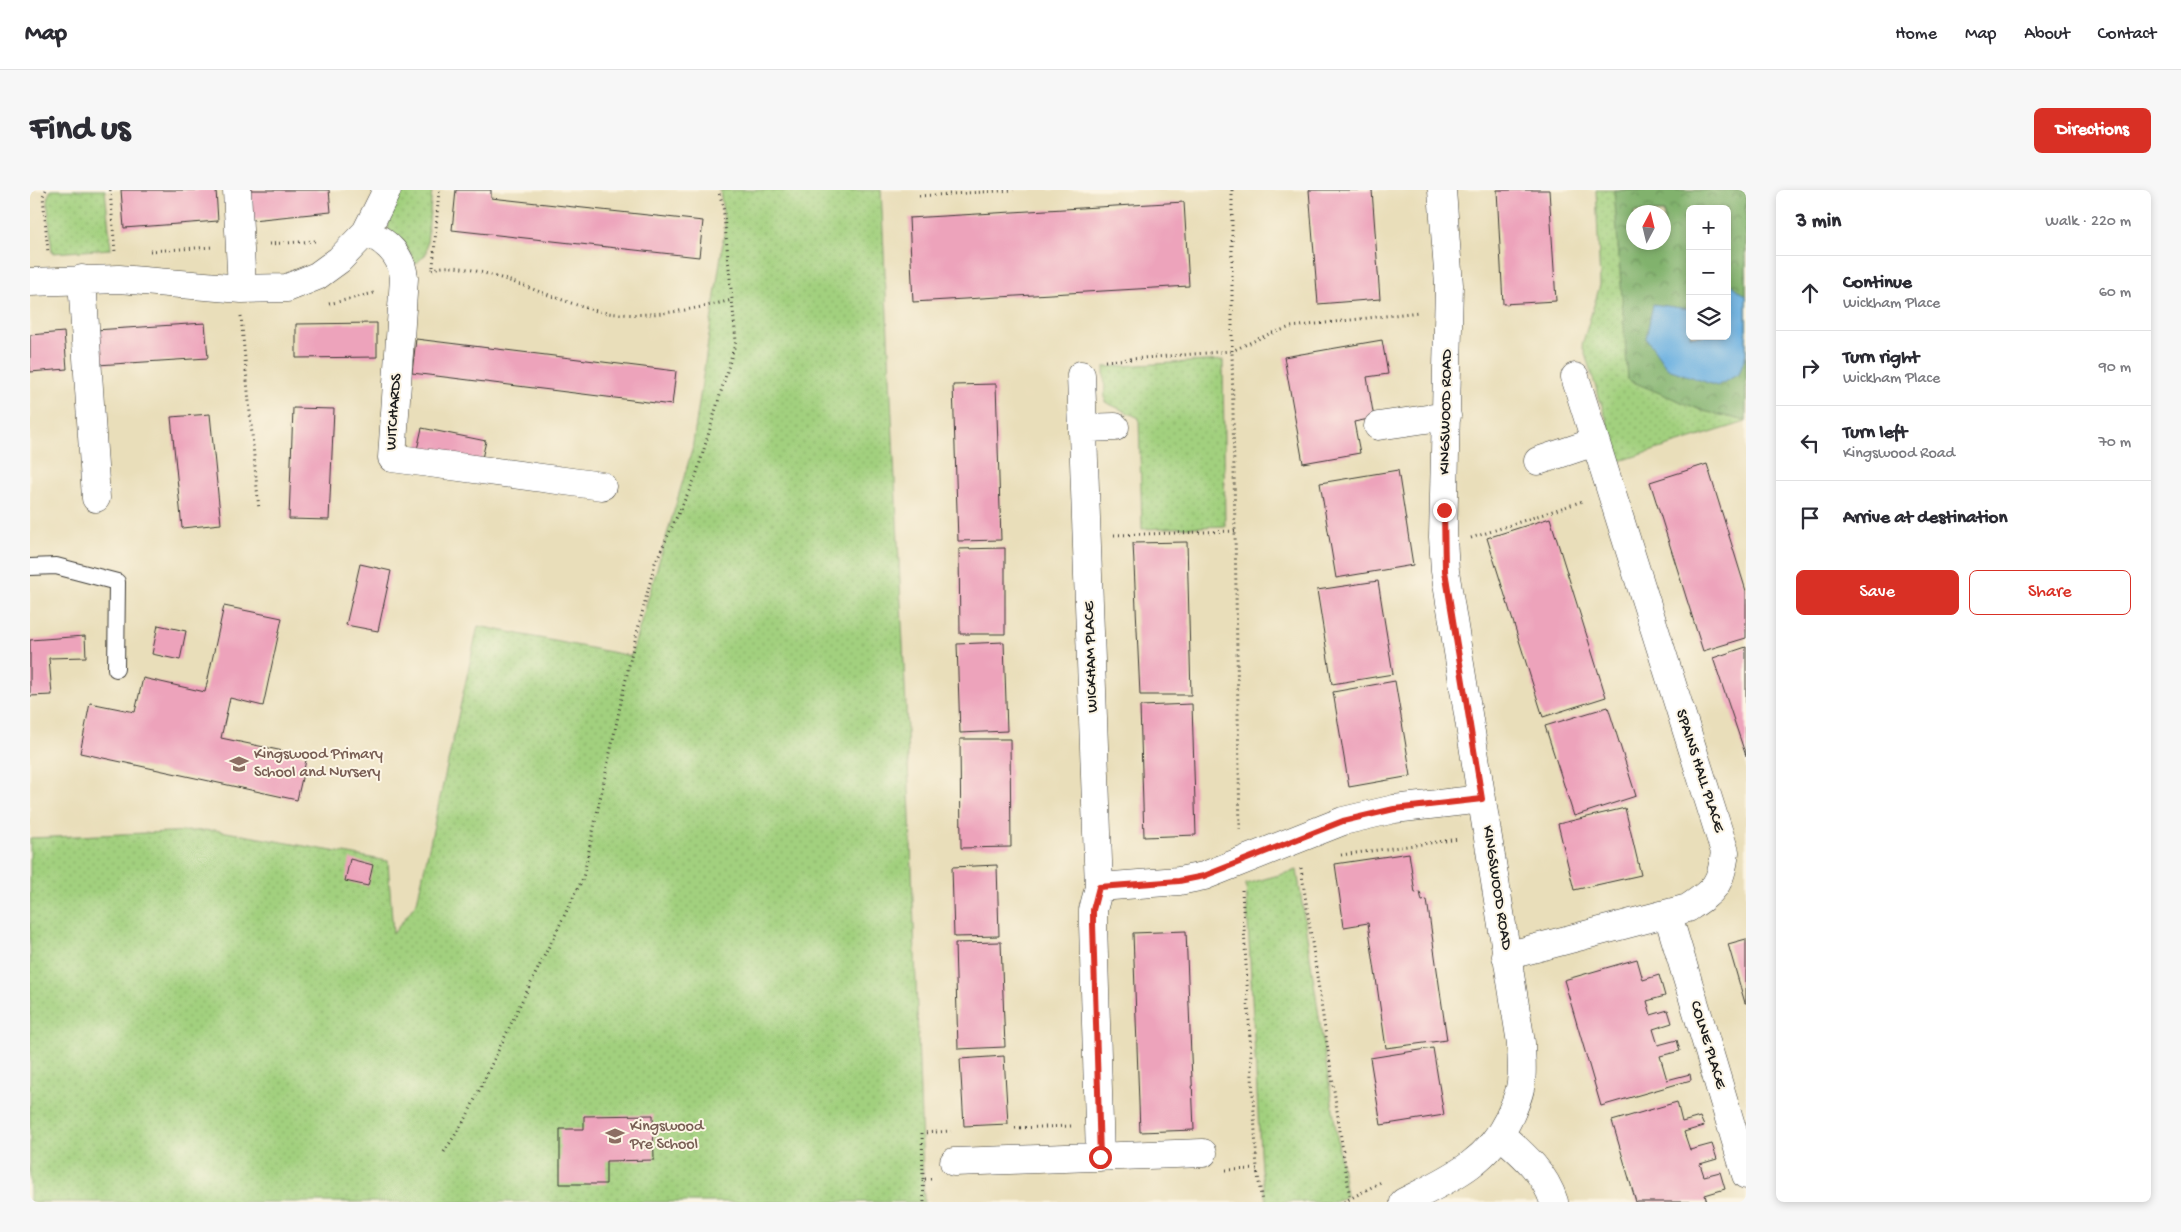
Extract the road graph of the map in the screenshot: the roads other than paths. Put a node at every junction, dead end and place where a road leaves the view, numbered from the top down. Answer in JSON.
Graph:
{"nodes":[{"id":1,"x":237,"y":190,"type":"edge"},
{"id":2,"x":387,"y":190,"type":"edge"},
{"id":3,"x":1442,"y":190,"type":"edge"},
{"id":4,"x":366,"y":232,"type":"junction"},
{"id":5,"x":82,"y":279,"type":"junction"},
{"id":6,"x":30,"y":282,"type":"edge"},
{"id":7,"x":241,"y":302,"type":"junction"},
{"id":8,"x":1081,"y":375,"type":"dead end"},
{"id":9,"x":1575,"y":377,"type":"dead end"},
{"id":10,"x":1447,"y":416,"type":"junction"},
{"id":11,"x":1378,"y":426,"type":"dead end"},
{"id":12,"x":1116,"y":427,"type":"dead end"},
{"id":13,"x":1084,"y":428,"type":"junction"},
{"id":14,"x":1595,"y":442,"type":"junction"},
{"id":15,"x":1538,"y":460,"type":"dead end"},
{"id":16,"x":602,"y":486,"type":"dead end"},
{"id":17,"x":96,"y":498,"type":"dead end"},
{"id":18,"x":30,"y":567,"type":"edge"},
{"id":19,"x":116,"y":669,"type":"dead end"},
{"id":20,"x":1482,"y":799,"type":"junction"},
{"id":21,"x":1099,"y":887,"type":"junction"},
{"id":22,"x":1668,"y":915,"type":"junction"},
{"id":23,"x":1506,"y":956,"type":"junction"},
{"id":24,"x":1501,"y":1135,"type":"junction"},
{"id":25,"x":1203,"y":1153,"type":"dead end"},
{"id":26,"x":1100,"y":1157,"type":"junction"},
{"id":27,"x":954,"y":1162,"type":"dead end"},
{"id":28,"x":1746,"y":1175,"type":"edge"},
{"id":29,"x":1404,"y":1202,"type":"edge"},
{"id":30,"x":1554,"y":1202,"type":"edge"}],
"edges":[{"from":1,"to":7,"type":"street"},
{"from":2,"to":4,"type":"street"},
{"from":3,"to":10,"type":"street","name":"KINGSWOOD ROAD"},
{"from":4,"to":7,"type":"street"},
{"from":4,"to":16,"type":"street","name":"WITCHARDS"},
{"from":5,"to":6,"type":"street"},
{"from":5,"to":7,"type":"street"},
{"from":5,"to":17,"type":"street"},
{"from":8,"to":13,"type":"street","name":"WICKHAM PLACE"},
{"from":9,"to":14,"type":"street","name":"SPAINS HALL PLACE"},
{"from":10,"to":11,"type":"street"},
{"from":10,"to":20,"type":"street","name":"KINGSWOOD ROAD"},
{"from":12,"to":13,"type":"street"},
{"from":13,"to":21,"type":"street","name":"WICKHAM PLACE"},
{"from":14,"to":15,"type":"street"},
{"from":14,"to":22,"type":"street","name":"SPAINS HALL PLACE"},
{"from":18,"to":19,"type":"lane"},
{"from":20,"to":21,"type":"street"},
{"from":20,"to":23,"type":"street","name":"KINGSWOOD ROAD"},
{"from":21,"to":26,"type":"street","name":"WICKHAM PLACE"},
{"from":22,"to":23,"type":"street","name":"SPAINS HALL PLACE"},
{"from":22,"to":28,"type":"street","name":"COLNE PLACE"},
{"from":23,"to":24,"type":"street","name":"KINGSWOOD ROAD"},
{"from":24,"to":29,"type":"street","name":"KINGSWOOD ROAD"},
{"from":24,"to":30,"type":"street"},
{"from":25,"to":26,"type":"street"},
{"from":26,"to":27,"type":"street"}]}
